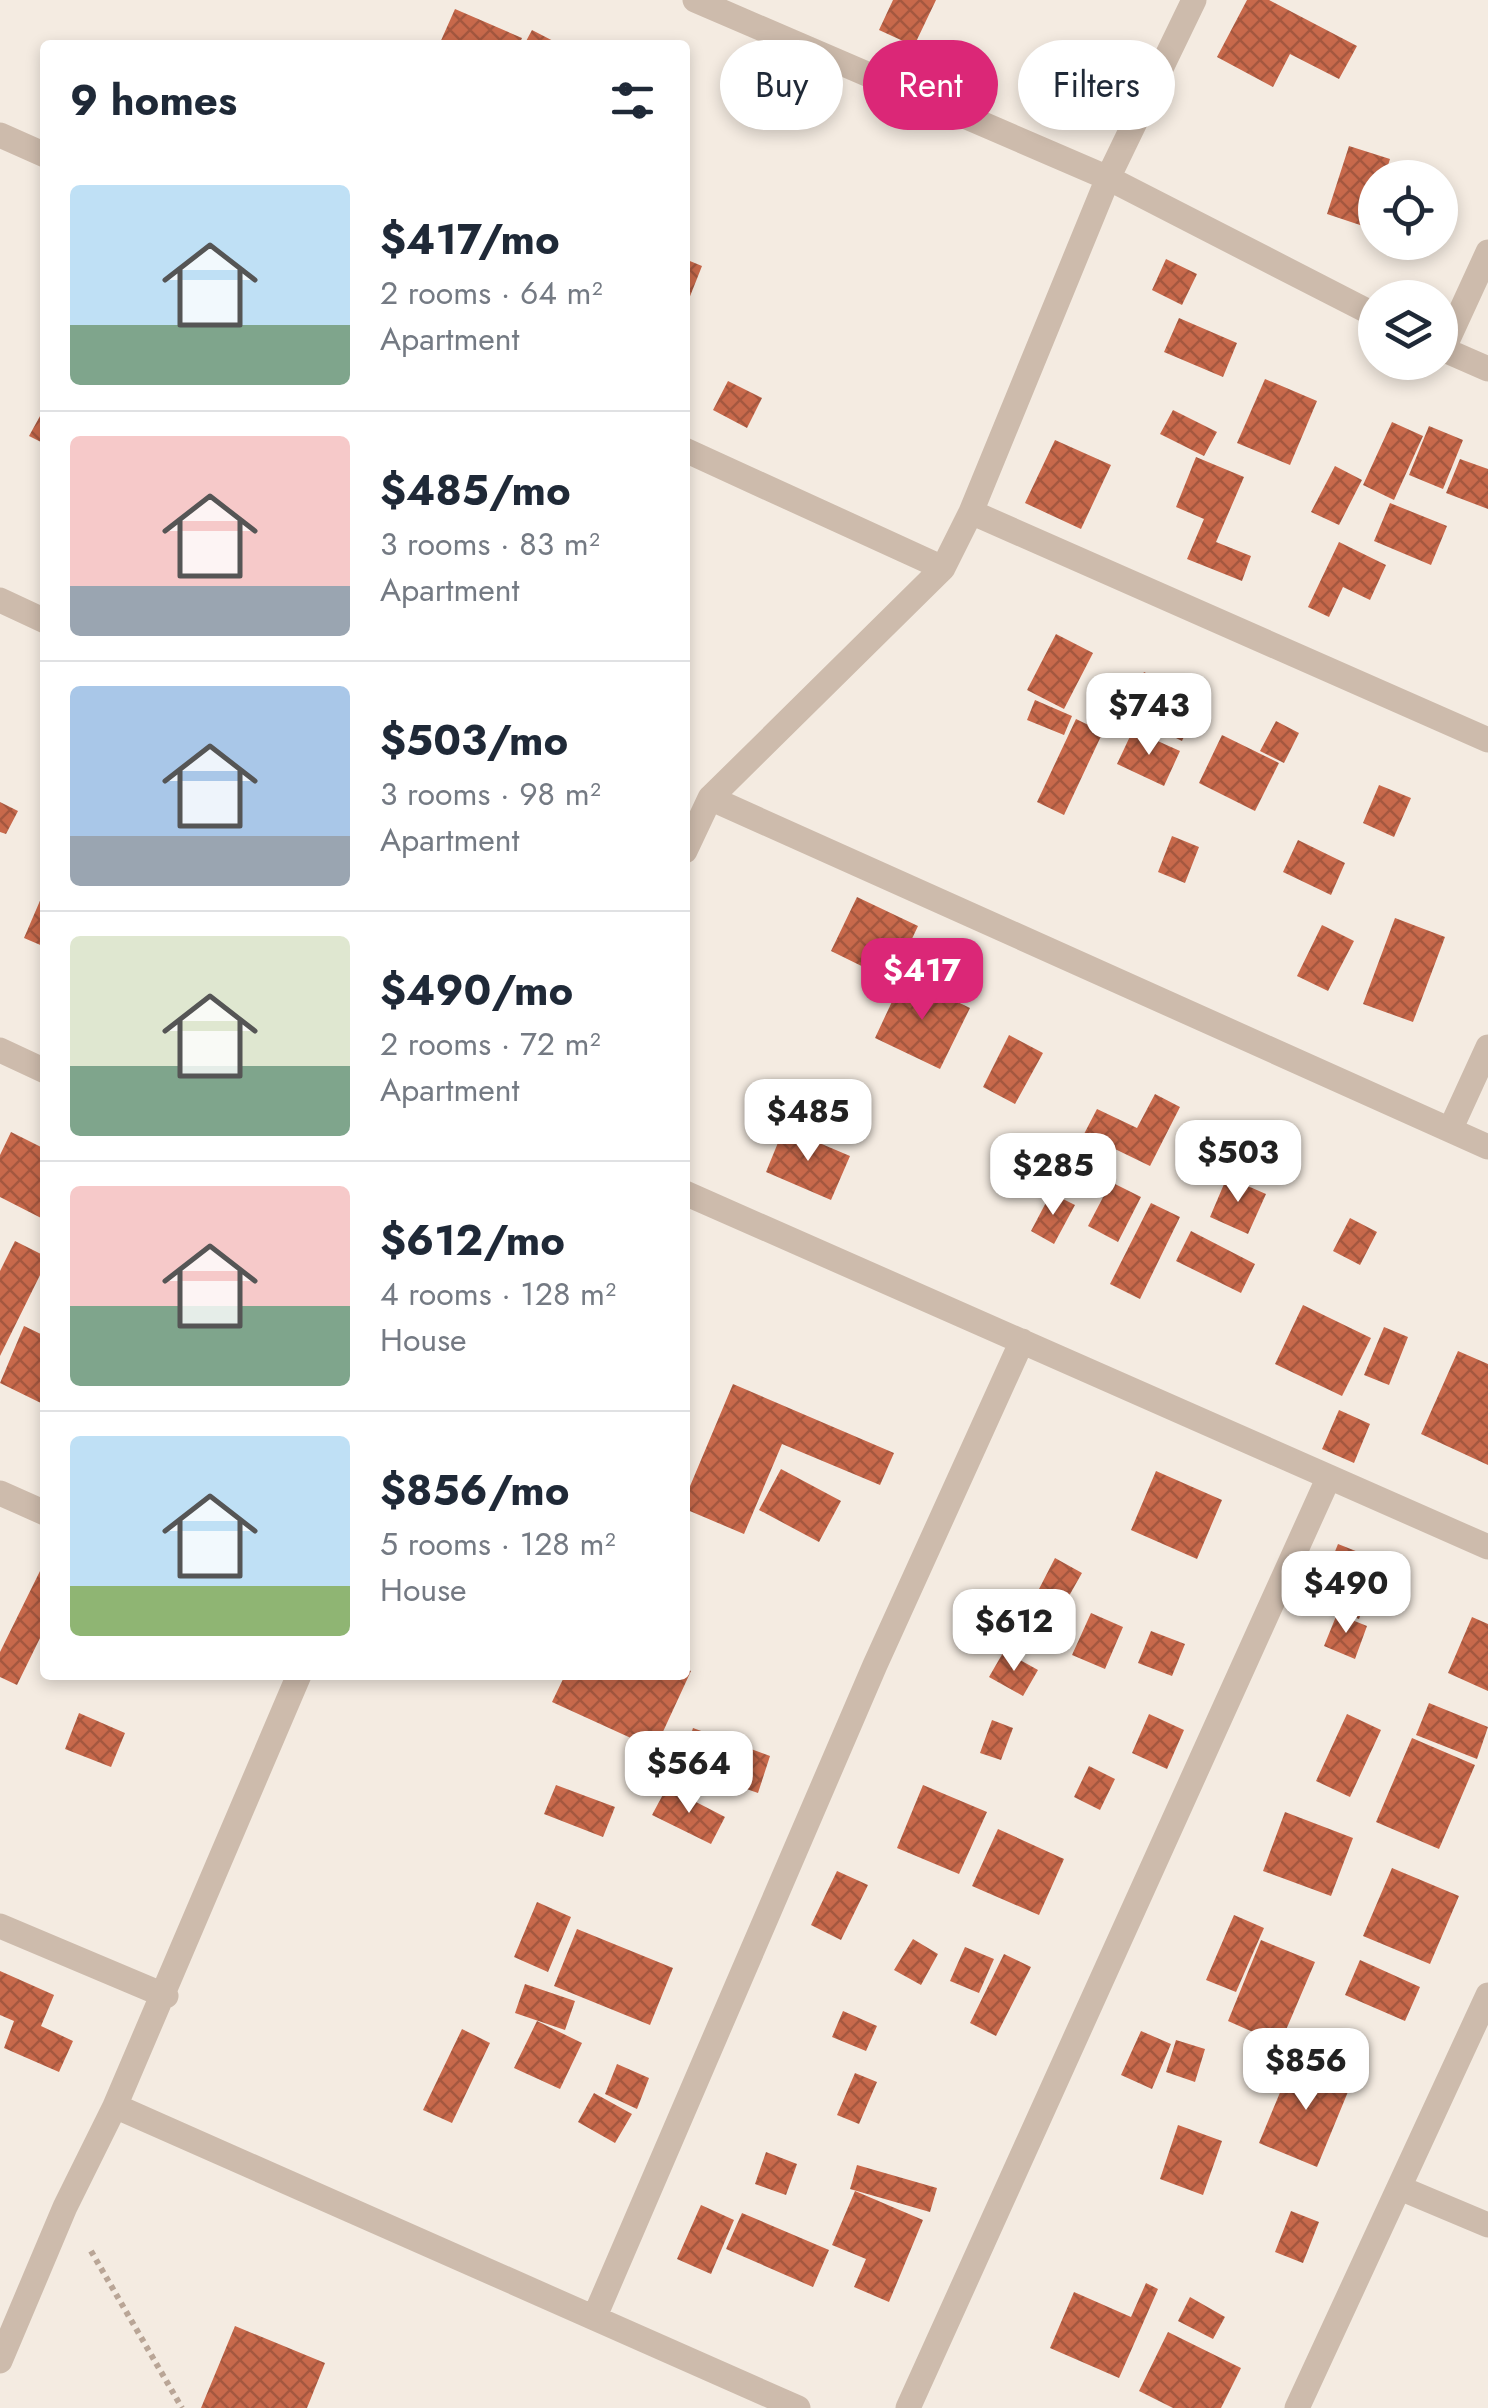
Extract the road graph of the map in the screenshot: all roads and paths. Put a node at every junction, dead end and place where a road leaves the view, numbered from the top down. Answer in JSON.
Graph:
{"nodes":[{"id":1,"x":695,"y":0,"type":"edge"},
{"id":2,"x":1194,"y":0,"type":"edge"},
{"id":3,"x":0,"y":135,"type":"edge"},
{"id":4,"x":40,"y":154,"type":"edge"},
{"id":5,"x":1108,"y":178,"type":"junction"},
{"id":6,"x":1488,"y":252,"type":"edge"},
{"id":7,"x":1358,"y":306,"type":"edge"},
{"id":8,"x":1458,"y":314,"type":"edge"},
{"id":9,"x":1458,"y":356,"type":"edge"},
{"id":10,"x":1488,"y":369,"type":"edge"},
{"id":11,"x":690,"y":452,"type":"edge"},
{"id":12,"x":971,"y":512,"type":"junction"},
{"id":13,"x":942,"y":568,"type":"junction"},
{"id":14,"x":0,"y":600,"type":"edge"},
{"id":15,"x":40,"y":618,"type":"edge"},
{"id":16,"x":1488,"y":740,"type":"edge"},
{"id":17,"x":710,"y":798,"type":"junction"},
{"id":18,"x":690,"y":840,"type":"edge"},
{"id":19,"x":1488,"y":1047,"type":"edge"},
{"id":20,"x":0,"y":1050,"type":"edge"},
{"id":21,"x":40,"y":1070,"type":"edge"},
{"id":22,"x":1450,"y":1130,"type":"junction"},
{"id":23,"x":1488,"y":1147,"type":"edge"},
{"id":24,"x":690,"y":1195,"type":"edge"},
{"id":25,"x":1022,"y":1341,"type":"junction"},
{"id":26,"x":1328,"y":1479,"type":"junction"},
{"id":27,"x":0,"y":1493,"type":"edge"},
{"id":28,"x":40,"y":1511,"type":"edge"},
{"id":29,"x":1488,"y":1547,"type":"edge"},
{"id":30,"x":297,"y":1680,"type":"edge"},
{"id":31,"x":0,"y":1926,"type":"edge"},
{"id":32,"x":1488,"y":1995,"type":"edge"},
{"id":33,"x":166,"y":1996,"type":"junction"},
{"id":34,"x":115,"y":2106,"type":"junction"},
{"id":35,"x":1400,"y":2188,"type":"junction"},
{"id":36,"x":65,"y":2207,"type":"junction"},
{"id":37,"x":1488,"y":2225,"type":"edge"},
{"id":38,"x":596,"y":2316,"type":"junction"},
{"id":39,"x":0,"y":2361,"type":"edge"},
{"id":40,"x":182,"y":2408,"type":"edge"},
{"id":41,"x":798,"y":2408,"type":"edge"},
{"id":42,"x":908,"y":2408,"type":"edge"},
{"id":43,"x":1297,"y":2408,"type":"edge"}],
"edges":[{"from":1,"to":5,"type":"street"},
{"from":2,"to":5,"type":"street"},
{"from":3,"to":4,"type":"street"},
{"from":5,"to":7,"type":"street"},
{"from":5,"to":12,"type":"street"},
{"from":6,"to":8,"type":"street"},
{"from":9,"to":10,"type":"street"},
{"from":11,"to":13,"type":"street"},
{"from":12,"to":13,"type":"street"},
{"from":12,"to":16,"type":"street"},
{"from":13,"to":17,"type":"street"},
{"from":14,"to":15,"type":"street"},
{"from":17,"to":18,"type":"street"},
{"from":17,"to":22,"type":"street"},
{"from":19,"to":22,"type":"street"},
{"from":20,"to":21,"type":"street"},
{"from":22,"to":23,"type":"street"},
{"from":24,"to":25,"type":"street"},
{"from":25,"to":26,"type":"street"},
{"from":25,"to":38,"type":"street"},
{"from":26,"to":29,"type":"street"},
{"from":26,"to":42,"type":"street"},
{"from":27,"to":28,"type":"street"},
{"from":30,"to":33,"type":"street"},
{"from":31,"to":33,"type":"street"},
{"from":32,"to":35,"type":"street"},
{"from":33,"to":34,"type":"street"},
{"from":34,"to":36,"type":"street"},
{"from":34,"to":38,"type":"street"},
{"from":35,"to":37,"type":"street"},
{"from":35,"to":43,"type":"street"},
{"from":36,"to":39,"type":"street"},
{"from":36,"to":40,"type":"path"},
{"from":38,"to":41,"type":"street"}]}
